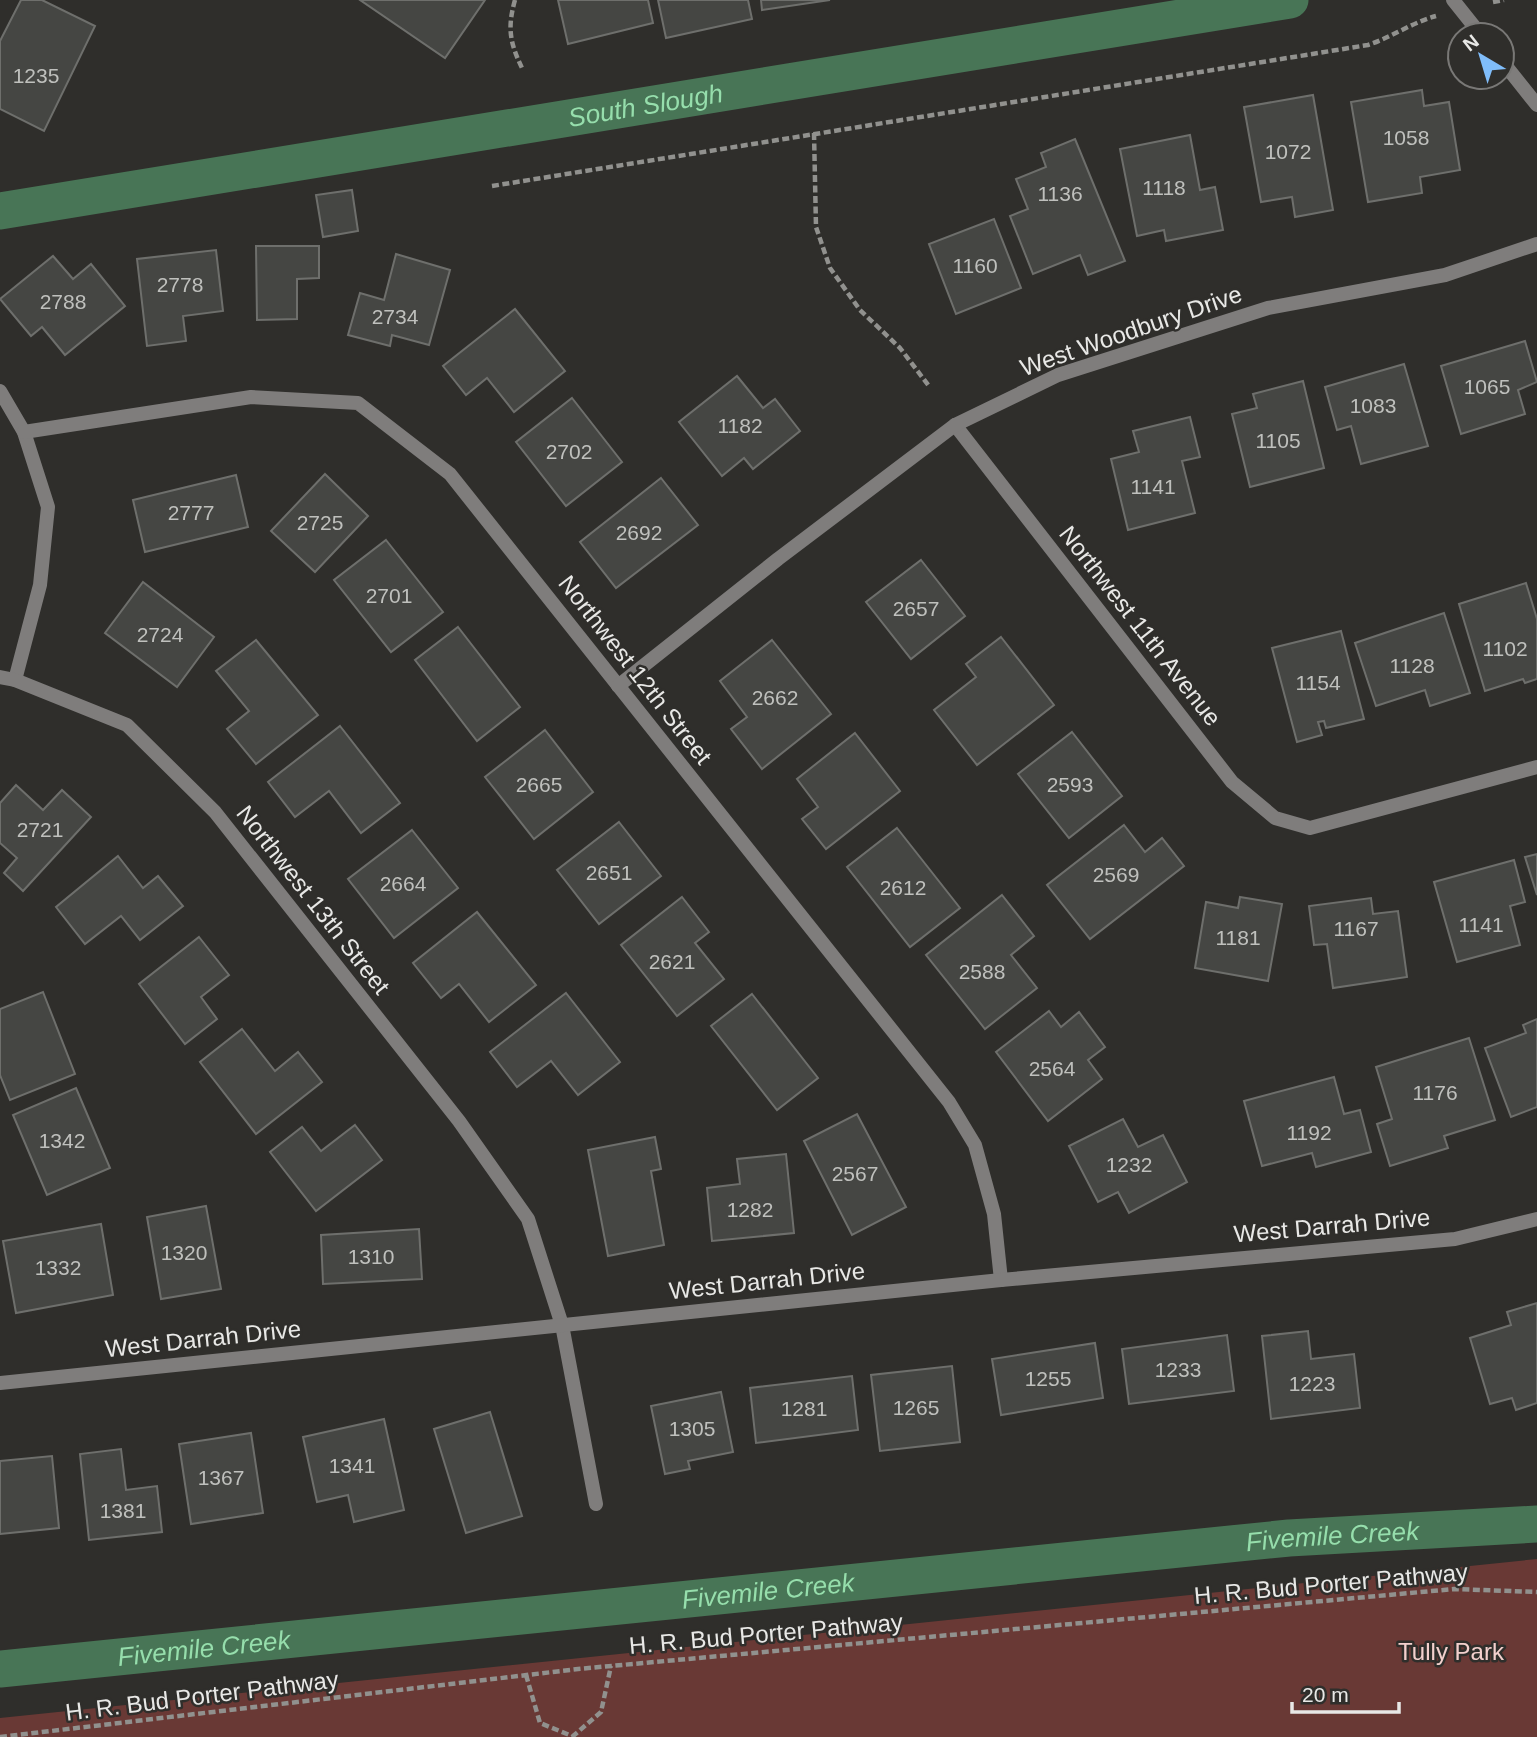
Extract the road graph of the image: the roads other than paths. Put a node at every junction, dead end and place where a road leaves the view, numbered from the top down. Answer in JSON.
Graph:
{"nodes":[{"id":1,"x":1453,"y":0,"type":"edge"},
{"id":2,"x":1470,"y":21,"type":"edge"},
{"id":3,"x":1516,"y":79,"type":"edge"},
{"id":4,"x":1537,"y":105,"type":"edge"},
{"id":5,"x":1537,"y":244,"type":"edge"},
{"id":6,"x":0,"y":391,"type":"edge"},
{"id":7,"x":954,"y":425,"type":"junction"},
{"id":8,"x":24,"y":432,"type":"junction"},
{"id":9,"x":7,"y":678,"type":"edge"},
{"id":10,"x":618,"y":686,"type":"junction"},
{"id":11,"x":1537,"y":767,"type":"edge"},
{"id":12,"x":1537,"y":1219,"type":"edge"},
{"id":13,"x":1001,"y":1280,"type":"junction"},
{"id":14,"x":562,"y":1325,"type":"junction"},
{"id":15,"x":0,"y":1383,"type":"edge"},
{"id":16,"x":596,"y":1504,"type":"dead end"}],
"edges":[{"from":1,"to":2,"type":"street"},
{"from":3,"to":4,"type":"street"},
{"from":5,"to":7,"type":"street","name":"West Woodbury Drive"},
{"from":6,"to":8,"type":"street","name":"Northwest 13th Street"},
{"from":7,"to":10,"type":"street","name":"West Woodbury Drive"},
{"from":7,"to":11,"type":"street","name":"Northwest 11th Avenue"},
{"from":8,"to":9,"type":"street","name":"Northwest 13th Street"},
{"from":8,"to":10,"type":"street","name":"Northwest 12th Street"},
{"from":9,"to":14,"type":"street","name":"Northwest 13th Street"},
{"from":10,"to":13,"type":"street","name":"Northwest 12th Street"},
{"from":12,"to":13,"type":"street","name":"West Darrah Drive"},
{"from":13,"to":14,"type":"street","name":"West Darrah Drive"},
{"from":14,"to":15,"type":"street","name":"West Darrah Drive"},
{"from":14,"to":16,"type":"street","name":"Northwest 13th Street"}]}
